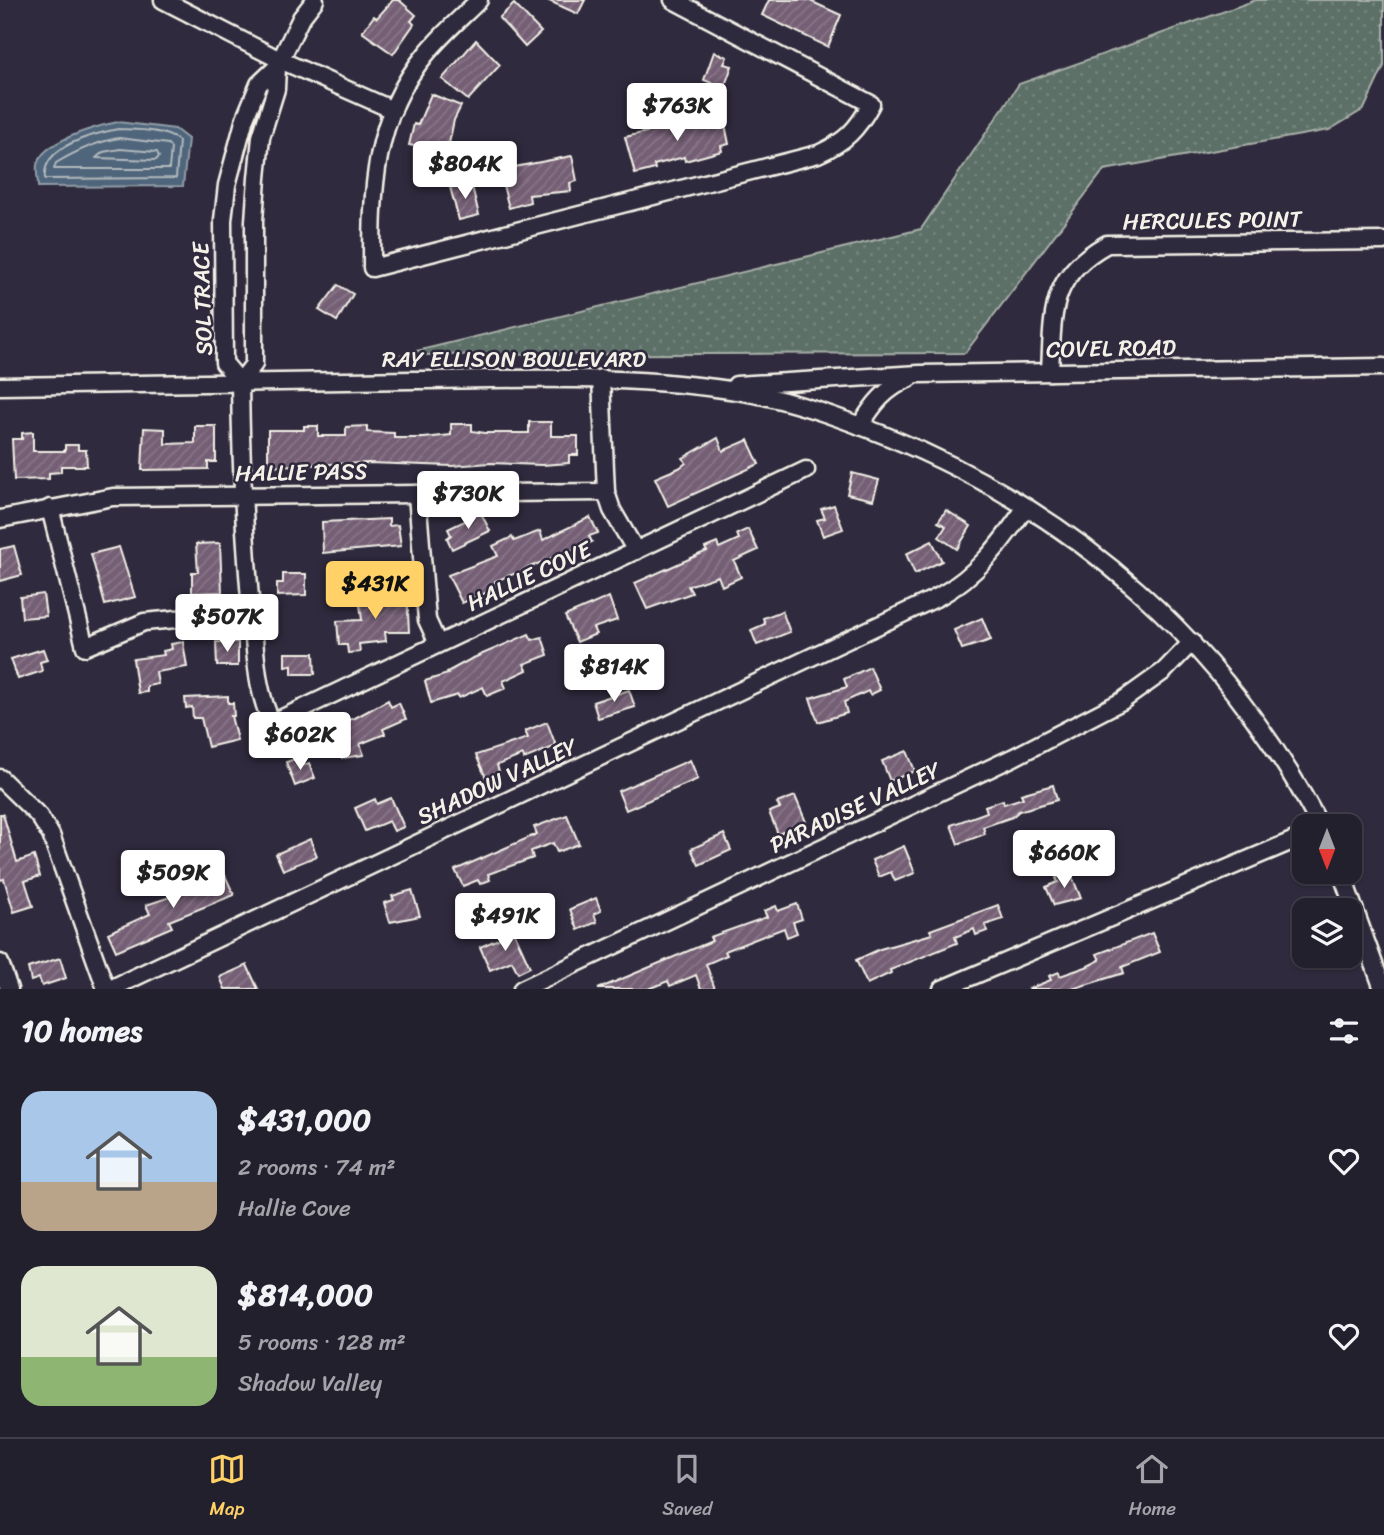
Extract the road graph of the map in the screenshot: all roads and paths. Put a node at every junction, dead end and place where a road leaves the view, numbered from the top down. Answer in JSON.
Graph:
{"nodes":[{"id":1,"x":163,"y":0,"type":"edge"},
{"id":2,"x":315,"y":0,"type":"edge"},
{"id":3,"x":479,"y":0,"type":"edge"},
{"id":4,"x":673,"y":0,"type":"edge"},
{"id":5,"x":279,"y":63,"type":"junction"},
{"id":6,"x":393,"y":110,"type":"junction"},
{"id":7,"x":1384,"y":241,"type":"edge"},
{"id":8,"x":1384,"y":367,"type":"edge"},
{"id":9,"x":1050,"y":372,"type":"junction"},
{"id":10,"x":919,"y":374,"type":"junction"},
{"id":11,"x":601,"y":378,"type":"junction"},
{"id":12,"x":240,"y":382,"type":"junction"},
{"id":13,"x":0,"y":386,"type":"edge"},
{"id":14,"x":706,"y":387,"type":"junction"},
{"id":15,"x":860,"y":426,"type":"junction"},
{"id":16,"x":806,"y":470,"type":"dead end"},
{"id":17,"x":606,"y":492,"type":"junction"},
{"id":18,"x":417,"y":494,"type":"junction"},
{"id":19,"x":241,"y":496,"type":"junction"},
{"id":20,"x":1026,"y":506,"type":"junction"},
{"id":21,"x":50,"y":508,"type":"junction"},
{"id":22,"x":0,"y":519,"type":"edge"},
{"id":23,"x":636,"y":551,"type":"junction"},
{"id":24,"x":251,"y":612,"type":"junction"},
{"id":25,"x":1192,"y":642,"type":"junction"},
{"id":26,"x":439,"y":645,"type":"junction"},
{"id":27,"x":0,"y":778,"type":"edge"},
{"id":28,"x":1313,"y":814,"type":"edge"},
{"id":29,"x":1292,"y":841,"type":"edge"},
{"id":30,"x":1345,"y":884,"type":"edge"},
{"id":31,"x":0,"y":963,"type":"edge"},
{"id":32,"x":9,"y":989,"type":"edge"},
{"id":33,"x":108,"y":989,"type":"edge"},
{"id":34,"x":522,"y":989,"type":"edge"},
{"id":35,"x":942,"y":989,"type":"edge"},
{"id":36,"x":1383,"y":989,"type":"edge"}],
"edges":[{"from":1,"to":5,"type":"street"},
{"from":2,"to":5,"type":"street","name":"SOL TRACE"},
{"from":3,"to":6,"type":"street"},
{"from":4,"to":6,"type":"street"},
{"from":5,"to":6,"type":"street"},
{"from":5,"to":12,"type":"street","name":"SOL TRACE"},
{"from":5,"to":12,"type":"street","name":"SOL TRACE"},
{"from":7,"to":9,"type":"street","name":"HERCULES POINT"},
{"from":8,"to":9,"type":"street","name":"COVEL ROAD"},
{"from":9,"to":10,"type":"street","name":"COVEL ROAD"},
{"from":10,"to":14,"type":"street"},
{"from":10,"to":15,"type":"street","name":"COVEL ROAD"},
{"from":11,"to":12,"type":"street","name":"RAY ELLISON BOULEVARD"},
{"from":11,"to":14,"type":"street","name":"RAY ELLISON BOULEVARD"},
{"from":11,"to":17,"type":"street"},
{"from":12,"to":13,"type":"street","name":"RAY ELLISON BOULEVARD"},
{"from":12,"to":19,"type":"street"},
{"from":14,"to":15,"type":"street","name":"RAY ELLISON BOULEVARD"},
{"from":15,"to":20,"type":"street","name":"RAY ELLISON BOULEVARD"},
{"from":16,"to":23,"type":"street","name":"HALLIE COVE"},
{"from":17,"to":18,"type":"street","name":"HALLIE PASS"},
{"from":17,"to":23,"type":"street"},
{"from":18,"to":19,"type":"street","name":"HALLIE PASS"},
{"from":18,"to":26,"type":"street"},
{"from":19,"to":21,"type":"street","name":"HALLIE PASS"},
{"from":19,"to":24,"type":"street"},
{"from":20,"to":25,"type":"street","name":"RAY ELLISON BOULEVARD"},
{"from":20,"to":33,"type":"street","name":"SHADOW VALLEY"},
{"from":21,"to":22,"type":"street","name":"HALLIE PASS"},
{"from":21,"to":24,"type":"street"},
{"from":23,"to":26,"type":"street","name":"HALLIE COVE"},
{"from":24,"to":26,"type":"street","name":"HALLIE COVE"},
{"from":25,"to":28,"type":"street","name":"RAY ELLISON BOULEVARD"},
{"from":25,"to":34,"type":"street","name":"PARADISE VALLEY"},
{"from":27,"to":33,"type":"street"},
{"from":29,"to":35,"type":"street"},
{"from":30,"to":36,"type":"street"},
{"from":31,"to":32,"type":"street"}]}
